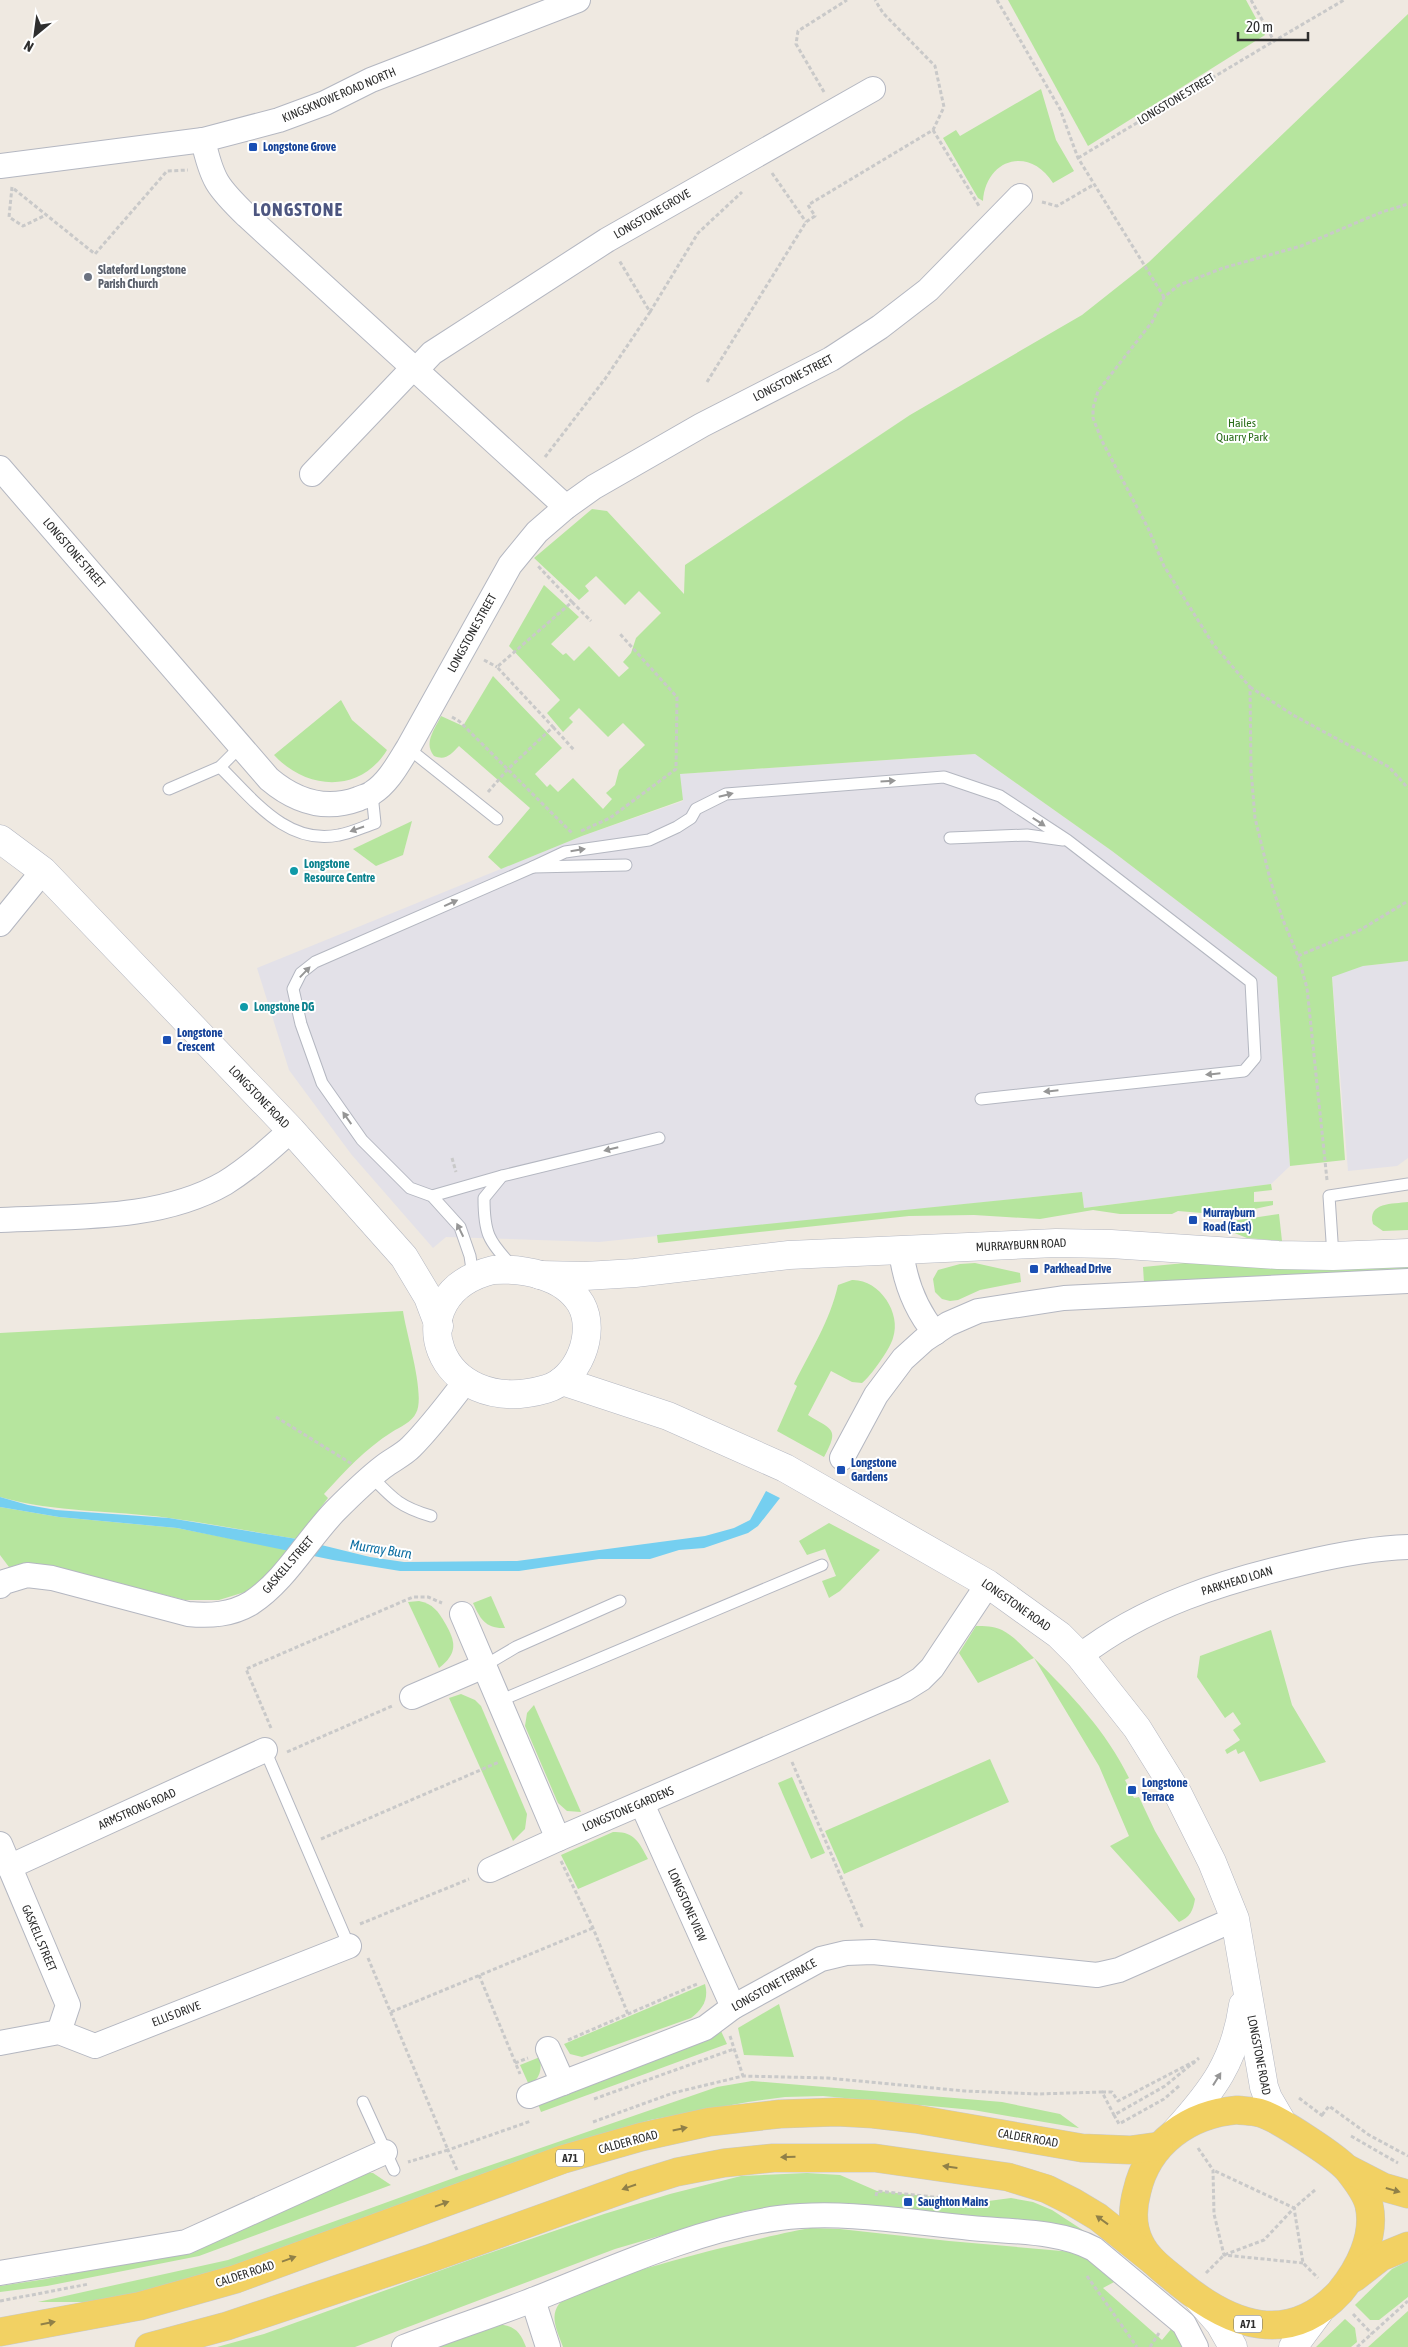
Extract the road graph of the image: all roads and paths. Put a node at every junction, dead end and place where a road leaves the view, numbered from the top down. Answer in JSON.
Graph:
{"nodes":[{"id":1,"x":578,"y":0,"type":"edge"},
{"id":2,"x":847,"y":0,"type":"edge"},
{"id":3,"x":875,"y":0,"type":"edge"},
{"id":4,"x":997,"y":0,"type":"edge"},
{"id":5,"x":1251,"y":0,"type":"edge"},
{"id":6,"x":1344,"y":0,"type":"edge"},
{"id":7,"x":1274,"y":41,"type":"junction"},
{"id":8,"x":873,"y":89,"type":"dead end"},
{"id":9,"x":834,"y":109,"type":"junction"},
{"id":10,"x":933,"y":130,"type":"junction"},
{"id":11,"x":202,"y":140,"type":"junction"},
{"id":12,"x":758,"y":155,"type":"junction"},
{"id":13,"x":1078,"y":158,"type":"junction"},
{"id":14,"x":166,"y":171,"type":"dead end"},
{"id":15,"x":7,"y":172,"type":"edge"},
{"id":16,"x":1093,"y":185,"type":"junction"},
{"id":17,"x":747,"y":187,"type":"dead end"},
{"id":18,"x":1020,"y":196,"type":"joint"},
{"id":19,"x":1408,"y":204,"type":"edge"},
{"id":20,"x":46,"y":215,"type":"junction"},
{"id":21,"x":806,"y":222,"type":"junction"},
{"id":22,"x":990,"y":226,"type":"junction"},
{"id":23,"x":607,"y":240,"type":"junction"},
{"id":24,"x":1164,"y":297,"type":"junction"},
{"id":25,"x":650,"y":312,"type":"junction"},
{"id":26,"x":414,"y":369,"type":"junction"},
{"id":27,"x":706,"y":382,"type":"dead end"},
{"id":28,"x":0,"y":468,"type":"edge"},
{"id":29,"x":312,"y":474,"type":"dead end"},
{"id":30,"x":531,"y":475,"type":"junction"},
{"id":31,"x":566,"y":507,"type":"junction"},
{"id":32,"x":522,"y":550,"type":"junction"},
{"id":33,"x":572,"y":602,"type":"junction"},
{"id":34,"x":591,"y":621,"type":"dead end"},
{"id":35,"x":620,"y":634,"type":"dead end"},
{"id":36,"x":1250,"y":687,"type":"junction"},
{"id":37,"x":431,"y":706,"type":"junction"},
{"id":38,"x":553,"y":727,"type":"junction"},
{"id":39,"x":241,"y":746,"type":"junction"},
{"id":40,"x":408,"y":748,"type":"junction"},
{"id":41,"x":575,"y":751,"type":"dead end"},
{"id":42,"x":220,"y":767,"type":"junction"},
{"id":43,"x":508,"y":769,"type":"junction"},
{"id":44,"x":1408,"y":788,"type":"edge"},
{"id":45,"x":169,"y":789,"type":"dead end"},
{"id":46,"x":372,"y":794,"type":"junction"},
{"id":47,"x":478,"y":804,"type":"junction"},
{"id":48,"x":497,"y":820,"type":"dead end"},
{"id":49,"x":950,"y":838,"type":"dead end"},
{"id":50,"x":0,"y":839,"type":"edge"},
{"id":51,"x":1067,"y":840,"type":"junction"},
{"id":52,"x":626,"y":865,"type":"dead end"},
{"id":53,"x":533,"y":867,"type":"junction"},
{"id":54,"x":43,"y":872,"type":"junction"},
{"id":55,"x":1408,"y":901,"type":"edge"},
{"id":56,"x":0,"y":924,"type":"edge"},
{"id":57,"x":1298,"y":956,"type":"junction"},
{"id":58,"x":981,"y":1098,"type":"dead end"},
{"id":59,"x":291,"y":1130,"type":"junction"},
{"id":60,"x":659,"y":1138,"type":"dead end"},
{"id":61,"x":502,"y":1176,"type":"junction"},
{"id":62,"x":1408,"y":1184,"type":"edge"},
{"id":63,"x":432,"y":1196,"type":"junction"},
{"id":64,"x":1329,"y":1196,"type":"junction"},
{"id":65,"x":0,"y":1220,"type":"edge"},
{"id":66,"x":901,"y":1251,"type":"junction"},
{"id":67,"x":1408,"y":1253,"type":"edge"},
{"id":68,"x":1333,"y":1256,"type":"junction"},
{"id":69,"x":404,"y":1257,"type":"junction"},
{"id":70,"x":527,"y":1272,"type":"junction"},
{"id":71,"x":635,"y":1273,"type":"junction"},
{"id":72,"x":469,"y":1279,"type":"junction"},
{"id":73,"x":1408,"y":1281,"type":"edge"},
{"id":74,"x":581,"y":1305,"type":"junction"},
{"id":75,"x":439,"y":1326,"type":"junction"},
{"id":76,"x":935,"y":1333,"type":"junction"},
{"id":77,"x":584,"y":1343,"type":"junction"},
{"id":78,"x":562,"y":1381,"type":"junction"},
{"id":79,"x":465,"y":1382,"type":"junction"},
{"id":80,"x":636,"y":1404,"type":"junction"},
{"id":81,"x":276,"y":1417,"type":"dead end"},
{"id":82,"x":842,"y":1458,"type":"dead end"},
{"id":83,"x":371,"y":1476,"type":"junction"},
{"id":84,"x":431,"y":1516,"type":"dead end"},
{"id":85,"x":1408,"y":1547,"type":"edge"},
{"id":86,"x":822,"y":1565,"type":"dead end"},
{"id":87,"x":1,"y":1580,"type":"edge"},
{"id":88,"x":988,"y":1584,"type":"junction"},
{"id":89,"x":620,"y":1602,"type":"dead end"},
{"id":90,"x":462,"y":1614,"type":"joint"},
{"id":91,"x":1080,"y":1656,"type":"junction"},
{"id":92,"x":484,"y":1666,"type":"junction"},
{"id":93,"x":412,"y":1697,"type":"joint"},
{"id":94,"x":499,"y":1701,"type":"junction"},
{"id":95,"x":784,"y":1742,"type":"junction"},
{"id":96,"x":274,"y":1747,"type":"junction"},
{"id":97,"x":521,"y":1752,"type":"junction"},
{"id":98,"x":642,"y":1804,"type":"junction"},
{"id":99,"x":315,"y":1832,"type":"dead end"},
{"id":100,"x":558,"y":1839,"type":"junction"},
{"id":101,"x":0,"y":1844,"type":"edge"},
{"id":102,"x":9,"y":1867,"type":"junction"},
{"id":103,"x":490,"y":1870,"type":"joint"},
{"id":104,"x":1235,"y":1919,"type":"junction"},
{"id":105,"x":593,"y":1928,"type":"junction"},
{"id":106,"x":356,"y":1942,"type":"junction"},
{"id":107,"x":874,"y":1952,"type":"junction"},
{"id":108,"x":479,"y":1975,"type":"junction"},
{"id":109,"x":718,"y":1975,"type":"junction"},
{"id":110,"x":1246,"y":1983,"type":"junction"},
{"id":111,"x":728,"y":2010,"type":"junction"},
{"id":112,"x":391,"y":2012,"type":"junction"},
{"id":113,"x":628,"y":2014,"type":"junction"},
{"id":114,"x":59,"y":2032,"type":"junction"},
{"id":115,"x":0,"y":2043,"type":"edge"},
{"id":116,"x":548,"y":2049,"type":"junction"},
{"id":117,"x":734,"y":2049,"type":"junction"},
{"id":118,"x":1206,"y":2054,"type":"dead end"},
{"id":119,"x":1193,"y":2062,"type":"junction"},
{"id":120,"x":515,"y":2063,"type":"junction"},
{"id":121,"x":743,"y":2076,"type":"dead end"},
{"id":122,"x":563,"y":2083,"type":"junction"},
{"id":123,"x":1102,"y":2092,"type":"dead end"},
{"id":124,"x":529,"y":2096,"type":"joint"},
{"id":125,"x":1164,"y":2099,"type":"dead end"},
{"id":126,"x":363,"y":2102,"type":"dead end"},
{"id":127,"x":585,"y":2102,"type":"dead end"},
{"id":128,"x":1108,"y":2104,"type":"dead end"},
{"id":129,"x":1114,"y":2114,"type":"junction"},
{"id":130,"x":1322,"y":2115,"type":"dead end"},
{"id":131,"x":538,"y":2118,"type":"dead end"},
{"id":132,"x":1282,"y":2122,"type":"junction"},
{"id":133,"x":1168,"y":2139,"type":"junction"},
{"id":134,"x":1359,"y":2142,"type":"dead end"},
{"id":135,"x":1198,"y":2148,"type":"dead end"},
{"id":136,"x":448,"y":2150,"type":"junction"},
{"id":137,"x":1408,"y":2156,"type":"edge"},
{"id":138,"x":390,"y":2163,"type":"junction"},
{"id":139,"x":1402,"y":2164,"type":"dead end"},
{"id":140,"x":466,"y":2167,"type":"dead end"},
{"id":141,"x":1347,"y":2169,"type":"junction"},
{"id":142,"x":458,"y":2170,"type":"junction"},
{"id":143,"x":1213,"y":2170,"type":"junction"},
{"id":144,"x":450,"y":2173,"type":"dead end"},
{"id":145,"x":1315,"y":2190,"type":"dead end"},
{"id":146,"x":1408,"y":2194,"type":"edge"},
{"id":147,"x":1294,"y":2208,"type":"junction"},
{"id":148,"x":1408,"y":2246,"type":"edge"},
{"id":149,"x":1224,"y":2255,"type":"junction"},
{"id":150,"x":1153,"y":2261,"type":"junction"},
{"id":151,"x":1303,"y":2263,"type":"junction"},
{"id":152,"x":0,"y":2273,"type":"edge"},
{"id":153,"x":1320,"y":2279,"type":"dead end"},
{"id":154,"x":96,"y":2283,"type":"dead end"},
{"id":155,"x":1347,"y":2283,"type":"junction"},
{"id":156,"x":1202,"y":2288,"type":"junction"},
{"id":157,"x":1103,"y":2297,"type":"dead end"},
{"id":158,"x":533,"y":2300,"type":"junction"},
{"id":159,"x":0,"y":2301,"type":"edge"},
{"id":160,"x":1408,"y":2301,"type":"edge"},
{"id":161,"x":1319,"y":2312,"type":"junction"},
{"id":162,"x":1351,"y":2313,"type":"dead end"},
{"id":163,"x":0,"y":2332,"type":"edge"},
{"id":164,"x":1159,"y":2334,"type":"dead end"},
{"id":165,"x":1372,"y":2334,"type":"junction"},
{"id":166,"x":149,"y":2347,"type":"edge"},
{"id":167,"x":404,"y":2347,"type":"edge"},
{"id":168,"x":548,"y":2347,"type":"edge"},
{"id":169,"x":1137,"y":2347,"type":"edge"},
{"id":170,"x":1150,"y":2347,"type":"edge"},
{"id":171,"x":1196,"y":2347,"type":"edge"},
{"id":172,"x":1233,"y":2347,"type":"edge"},
{"id":173,"x":1293,"y":2347,"type":"edge"},
{"id":174,"x":1357,"y":2347,"type":"edge"}],
"edges":[{"from":1,"to":11,"type":"street","name":"KINGSKNOWE ROAD NORTH"},
{"from":2,"to":9,"type":"path"},
{"from":3,"to":10,"type":"path"},
{"from":4,"to":13,"type":"path"},
{"from":5,"to":7,"type":"path"},
{"from":6,"to":7,"type":"path","name":"LONGSTONE STREET"},
{"from":7,"to":13,"type":"path","name":"LONGSTONE STREET"},
{"from":8,"to":9,"type":"street","name":"LONGSTONE GROVE"},
{"from":9,"to":12,"type":"street","name":"LONGSTONE GROVE"},
{"from":10,"to":21,"type":"path"},
{"from":10,"to":22,"type":"path"},
{"from":11,"to":15,"type":"street","name":"KINGSKNOWE ROAD NORTH"},
{"from":11,"to":26,"type":"street"},
{"from":12,"to":21,"type":"path"},
{"from":12,"to":23,"type":"street","name":"LONGSTONE GROVE"},
{"from":13,"to":16,"type":"path"},
{"from":14,"to":20,"type":"path"},
{"from":15,"to":20,"type":"path"},
{"from":15,"to":20,"type":"path"},
{"from":16,"to":18,"type":"path"},
{"from":16,"to":24,"type":"path"},
{"from":17,"to":25,"type":"path"},
{"from":18,"to":22,"type":"street","name":"LONGSTONE STREET"},
{"from":19,"to":24,"type":"path"},
{"from":21,"to":27,"type":"path"},
{"from":22,"to":31,"type":"street","name":"LONGSTONE STREET"},
{"from":23,"to":25,"type":"path"},
{"from":23,"to":26,"type":"street","name":"LONGSTONE GROVE"},
{"from":24,"to":36,"type":"path"},
{"from":25,"to":30,"type":"path"},
{"from":26,"to":29,"type":"street","name":"LONGSTONE GROVE"},
{"from":26,"to":30,"type":"street"},
{"from":28,"to":39,"type":"street","name":"LONGSTONE STREET"},
{"from":30,"to":31,"type":"street"},
{"from":31,"to":32,"type":"street","name":"LONGSTONE STREET"},
{"from":32,"to":33,"type":"path"},
{"from":32,"to":37,"type":"street","name":"LONGSTONE STREET"},
{"from":33,"to":34,"type":"path"},
{"from":33,"to":38,"type":"path"},
{"from":35,"to":43,"type":"path"},
{"from":36,"to":44,"type":"path"},
{"from":36,"to":57,"type":"path"},
{"from":37,"to":40,"type":"street","name":"LONGSTONE STREET"},
{"from":37,"to":43,"type":"path"},
{"from":38,"to":41,"type":"path"},
{"from":38,"to":43,"type":"path"},
{"from":39,"to":42,"type":"lane"},
{"from":39,"to":46,"type":"street","name":"LONGSTONE STREET"},
{"from":40,"to":46,"type":"street","name":"LONGSTONE STREET"},
{"from":40,"to":47,"type":"lane"},
{"from":42,"to":45,"type":"lane"},
{"from":46,"to":42,"type":"lane","one_way":true},
{"from":43,"to":47,"type":"path"},
{"from":47,"to":48,"type":"lane"},
{"from":49,"to":51,"type":"lane"},
{"from":50,"to":54,"type":"street","name":"LONGSTONE ROAD"},
{"from":53,"to":51,"type":"lane","one_way":true},
{"from":51,"to":58,"type":"lane","one_way":true},
{"from":52,"to":53,"type":"lane"},
{"from":63,"to":53,"type":"lane","one_way":true},
{"from":54,"to":56,"type":"street"},
{"from":54,"to":59,"type":"street","name":"LONGSTONE ROAD"},
{"from":55,"to":57,"type":"path"},
{"from":57,"to":64,"type":"path"},
{"from":59,"to":65,"type":"street"},
{"from":59,"to":69,"type":"street","name":"LONGSTONE ROAD"},
{"from":60,"to":61,"type":"lane","one_way":true},
{"from":61,"to":63,"type":"lane"},
{"from":61,"to":70,"type":"lane"},
{"from":62,"to":64,"type":"lane"},
{"from":72,"to":63,"type":"lane","one_way":true},
{"from":64,"to":68,"type":"lane"},
{"from":66,"to":68,"type":"street","name":"MURRAYBURN ROAD"},
{"from":66,"to":71,"type":"street","name":"MURRAYBURN ROAD"},
{"from":66,"to":76,"type":"street"},
{"from":67,"to":68,"type":"street","name":"MURRAYBURN ROAD"},
{"from":69,"to":72,"type":"street","name":"LONGSTONE ROAD"},
{"from":69,"to":75,"type":"street","name":"LONGSTONE ROAD"},
{"from":70,"to":71,"type":"street","name":"MURRAYBURN ROAD"},
{"from":70,"to":72,"type":"street"},
{"from":70,"to":74,"type":"street"},
{"from":71,"to":74,"type":"street","name":"MURRAYBURN ROAD"},
{"from":72,"to":75,"type":"street"},
{"from":73,"to":76,"type":"street"},
{"from":74,"to":77,"type":"street"},
{"from":75,"to":79,"type":"street"},
{"from":76,"to":82,"type":"street"},
{"from":77,"to":78,"type":"street"},
{"from":77,"to":80,"type":"street","name":"LONGSTONE ROAD"},
{"from":78,"to":79,"type":"street"},
{"from":78,"to":80,"type":"street","name":"LONGSTONE ROAD"},
{"from":79,"to":83,"type":"street","name":"GASKELL STREET"},
{"from":80,"to":88,"type":"street","name":"LONGSTONE ROAD"},
{"from":81,"to":83,"type":"path"},
{"from":83,"to":84,"type":"lane"},
{"from":83,"to":87,"type":"street","name":"GASKELL STREET"},
{"from":85,"to":91,"type":"street","name":"PARKHEAD LOAN"},
{"from":86,"to":94,"type":"lane"},
{"from":88,"to":91,"type":"street","name":"LONGSTONE ROAD"},
{"from":88,"to":95,"type":"street","name":"LONGSTONE GARDENS"},
{"from":89,"to":92,"type":"lane"},
{"from":90,"to":92,"type":"street"},
{"from":90,"to":96,"type":"path"},
{"from":91,"to":104,"type":"street","name":"LONGSTONE ROAD"},
{"from":92,"to":93,"type":"street"},
{"from":92,"to":94,"type":"street"},
{"from":93,"to":96,"type":"path"},
{"from":94,"to":97,"type":"street"},
{"from":95,"to":98,"type":"street","name":"LONGSTONE GARDENS"},
{"from":95,"to":107,"type":"path"},
{"from":96,"to":102,"type":"street","name":"ARMSTRONG ROAD"},
{"from":96,"to":106,"type":"lane"},
{"from":97,"to":99,"type":"path"},
{"from":97,"to":100,"type":"street"},
{"from":98,"to":100,"type":"street","name":"LONGSTONE GARDENS"},
{"from":98,"to":109,"type":"street","name":"LONGSTONE VIEW"},
{"from":100,"to":103,"type":"street","name":"LONGSTONE GARDENS"},
{"from":100,"to":105,"type":"path"},
{"from":101,"to":102,"type":"street","name":"GASKELL STREET"},
{"from":102,"to":114,"type":"street","name":"GASKELL STREET"},
{"from":103,"to":106,"type":"path"},
{"from":104,"to":107,"type":"street","name":"LONGSTONE TERRACE"},
{"from":104,"to":110,"type":"street","name":"LONGSTONE ROAD"},
{"from":105,"to":108,"type":"path"},
{"from":105,"to":113,"type":"path"},
{"from":106,"to":112,"type":"path"},
{"from":106,"to":114,"type":"street","name":"ELLIS DRIVE"},
{"from":107,"to":111,"type":"street","name":"LONGSTONE TERRACE"},
{"from":108,"to":112,"type":"path"},
{"from":108,"to":120,"type":"path"},
{"from":109,"to":111,"type":"street","name":"LONGSTONE VIEW"},
{"from":109,"to":113,"type":"path"},
{"from":110,"to":132,"type":"street","name":"LONGSTONE ROAD"},
{"from":133,"to":110,"type":"street","name":"LONGSTONE ROAD","one_way":true},
{"from":111,"to":117,"type":"path"},
{"from":111,"to":122,"type":"street","name":"LONGSTONE TERRACE"},
{"from":112,"to":136,"type":"path"},
{"from":113,"to":116,"type":"path"},
{"from":114,"to":115,"type":"street"},
{"from":116,"to":120,"type":"path"},
{"from":116,"to":122,"type":"street"},
{"from":117,"to":121,"type":"path"},
{"from":117,"to":127,"type":"path"},
{"from":118,"to":119,"type":"path"},
{"from":119,"to":123,"type":"path"},
{"from":119,"to":129,"type":"path"},
{"from":120,"to":124,"type":"path"},
{"from":122,"to":124,"type":"street","name":"LONGSTONE TERRACE"},
{"from":125,"to":129,"type":"path"},
{"from":126,"to":138,"type":"lane"},
{"from":128,"to":129,"type":"path"},
{"from":130,"to":137,"type":"path"},
{"from":131,"to":136,"type":"path"},
{"from":132,"to":133,"type":"main road","number":"A71"},
{"from":132,"to":141,"type":"main road","number":"A71"},
{"from":133,"to":150,"type":"main road","number":"A71"},
{"from":163,"to":133,"type":"main road","name":"CALDER ROAD","number":"A71","one_way":true},
{"from":134,"to":139,"type":"path"},
{"from":135,"to":143,"type":"path"},
{"from":136,"to":138,"type":"path"},
{"from":136,"to":142,"type":"path"},
{"from":138,"to":152,"type":"street"},
{"from":140,"to":142,"type":"path"},
{"from":141,"to":146,"type":"main road","number":"A71","one_way":true},
{"from":141,"to":155,"type":"main road","number":"A71"},
{"from":142,"to":144,"type":"path"},
{"from":143,"to":147,"type":"path"},
{"from":143,"to":149,"type":"path"},
{"from":145,"to":147,"type":"path"},
{"from":147,"to":149,"type":"path"},
{"from":147,"to":151,"type":"path"},
{"from":148,"to":155,"type":"main road","number":"A71"},
{"from":149,"to":151,"type":"path"},
{"from":149,"to":156,"type":"path"},
{"from":150,"to":156,"type":"main road","number":"A71"},
{"from":150,"to":166,"type":"main road","number":"A71","one_way":true},
{"from":151,"to":153,"type":"path"},
{"from":154,"to":159,"type":"path"},
{"from":155,"to":161,"type":"main road","number":"A71"},
{"from":156,"to":161,"type":"main road","number":"A71"},
{"from":156,"to":172,"type":"street"},
{"from":157,"to":169,"type":"path"},
{"from":158,"to":167,"type":"street"},
{"from":158,"to":168,"type":"street"},
{"from":158,"to":171,"type":"street"},
{"from":160,"to":165,"type":"path"},
{"from":161,"to":173,"type":"street"},
{"from":162,"to":165,"type":"path"},
{"from":164,"to":170,"type":"path"},
{"from":165,"to":174,"type":"path"}]}
